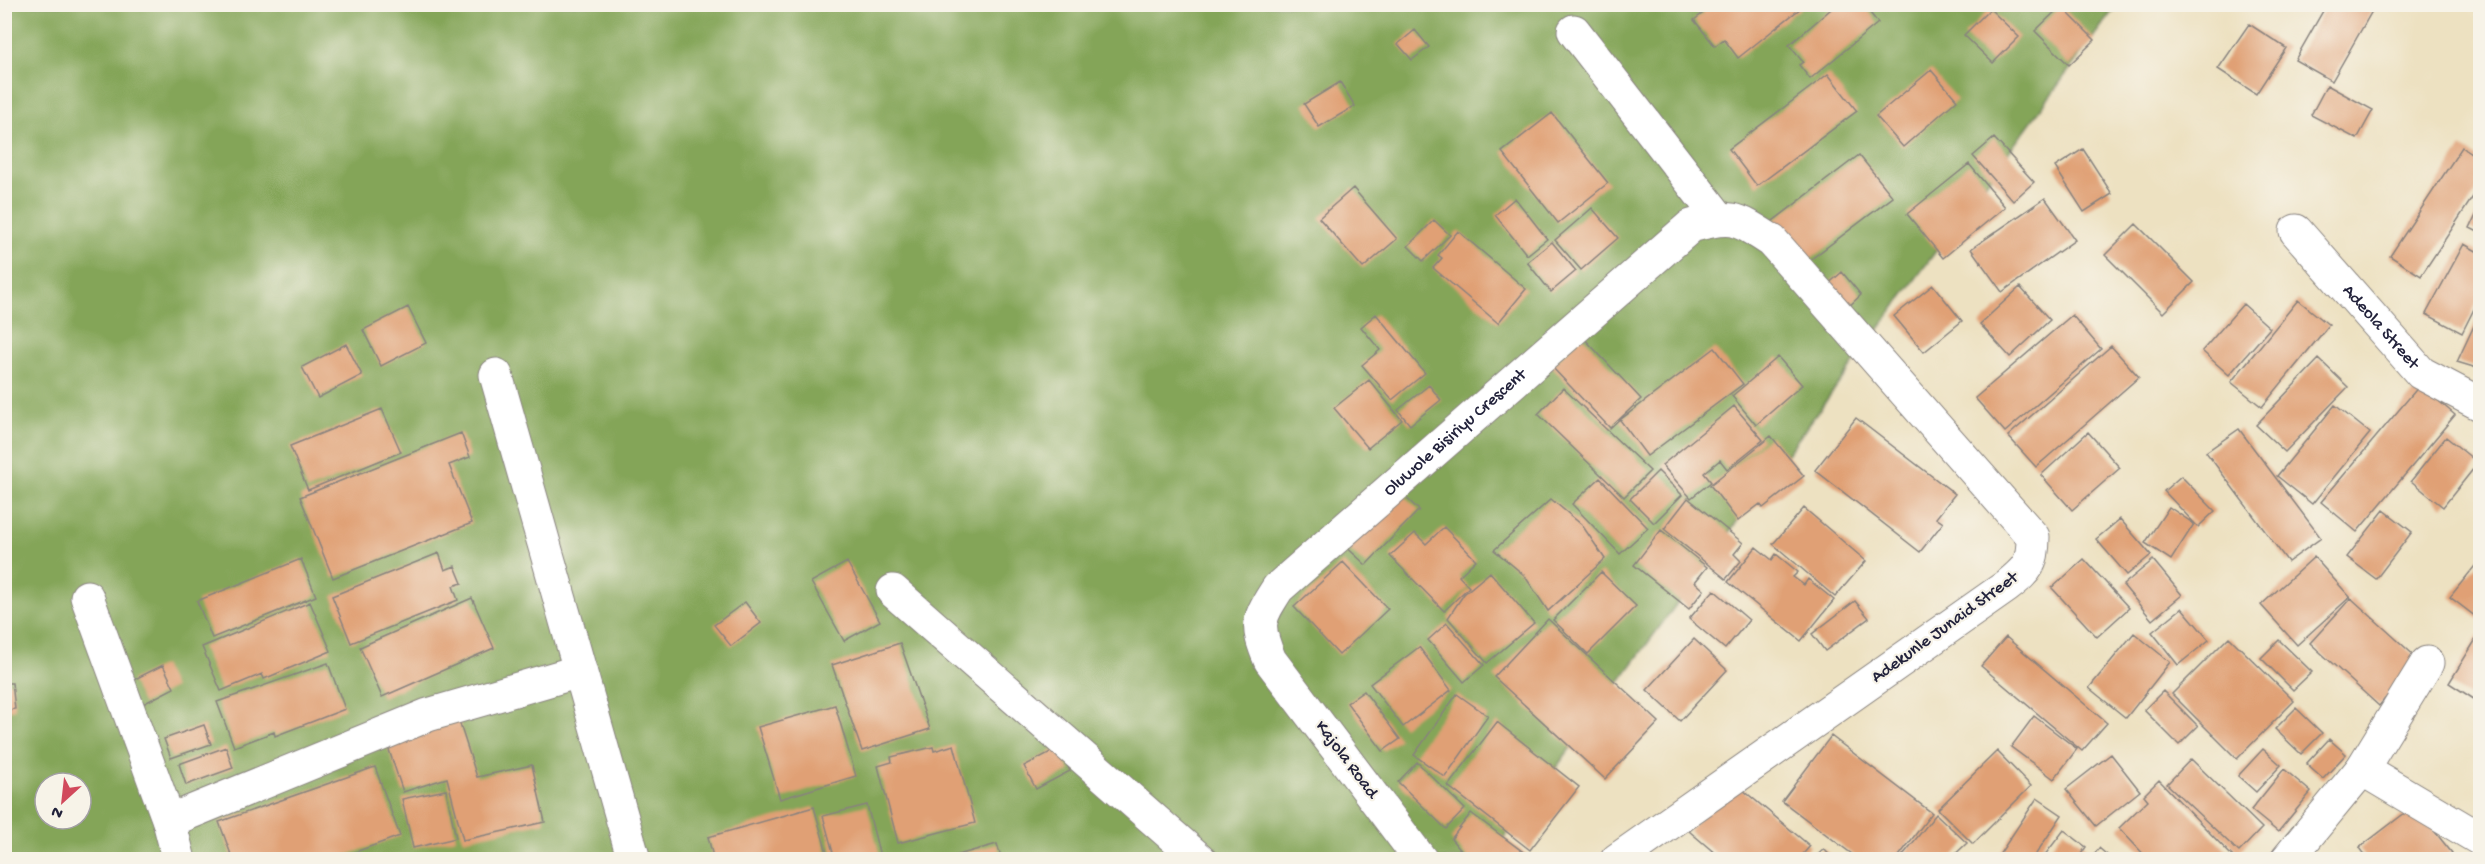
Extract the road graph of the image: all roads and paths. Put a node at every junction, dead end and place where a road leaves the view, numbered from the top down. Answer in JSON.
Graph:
{"nodes":[{"id":1,"x":1574,"y":31,"type":"dead end"},
{"id":2,"x":1705,"y":222,"type":"junction"},
{"id":3,"x":2296,"y":231,"type":"dead end"},
{"id":4,"x":496,"y":375,"type":"dead end"},
{"id":5,"x":2481,"y":404,"type":"edge"},
{"id":6,"x":893,"y":591,"type":"dead end"},
{"id":7,"x":87,"y":597,"type":"dead end"},
{"id":8,"x":1270,"y":660,"type":"joint"},
{"id":9,"x":2427,"y":663,"type":"dead end"},
{"id":10,"x":580,"y":671,"type":"junction"},
{"id":11,"x":2362,"y":769,"type":"junction"},
{"id":12,"x":169,"y":821,"type":"junction"},
{"id":13,"x":2481,"y":839,"type":"edge"},
{"id":14,"x":179,"y":860,"type":"edge"},
{"id":15,"x":634,"y":860,"type":"edge"},
{"id":16,"x":1200,"y":860,"type":"edge"},
{"id":17,"x":1422,"y":860,"type":"edge"},
{"id":18,"x":1617,"y":860,"type":"edge"},
{"id":19,"x":2287,"y":860,"type":"edge"}],
"edges":[{"from":1,"to":2,"type":"street"},
{"from":2,"to":8,"type":"street","name":"Oluwole Bisiriyu Crescent"},
{"from":2,"to":18,"type":"street","name":"Adekunle Junaid Street"},
{"from":3,"to":5,"type":"street","name":"Adeola Street"},
{"from":4,"to":10,"type":"street"},
{"from":6,"to":16,"type":"street"},
{"from":7,"to":12,"type":"street"},
{"from":8,"to":17,"type":"street","name":"Kajola Road"},
{"from":9,"to":11,"type":"street"},
{"from":10,"to":12,"type":"street"},
{"from":10,"to":15,"type":"street"},
{"from":11,"to":13,"type":"street"},
{"from":11,"to":19,"type":"street"},
{"from":12,"to":14,"type":"street"}]}
